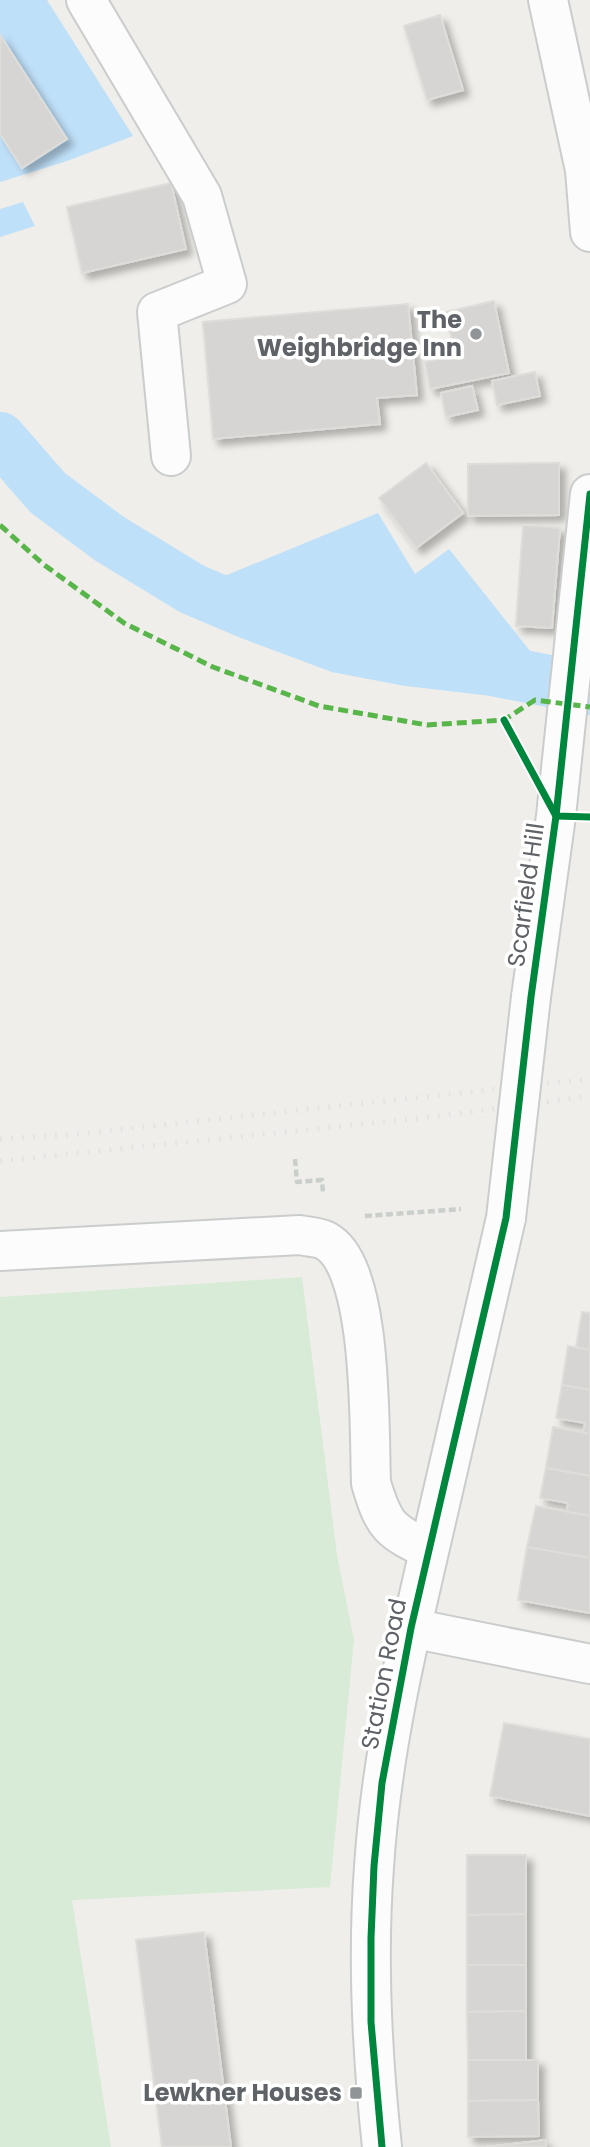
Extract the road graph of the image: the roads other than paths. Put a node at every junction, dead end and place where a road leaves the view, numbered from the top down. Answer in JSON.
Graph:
{"nodes":[{"id":1,"x":86,"y":0,"type":"edge"},
{"id":2,"x":548,"y":0,"type":"edge"},
{"id":3,"x":590,"y":232,"type":"edge"},
{"id":4,"x":172,"y":456,"type":"dead end"},
{"id":5,"x":590,"y":494,"type":"edge"},
{"id":6,"x":489,"y":1213,"type":"joint"},
{"id":7,"x":0,"y":1251,"type":"edge"},
{"id":8,"x":429,"y":1550,"type":"junction"},
{"id":9,"x":411,"y":1628,"type":"junction"},
{"id":10,"x":590,"y":1664,"type":"edge"},
{"id":11,"x":382,"y":2147,"type":"edge"}],
"edges":[{"from":1,"to":4,"type":"street"},
{"from":2,"to":3,"type":"street"},
{"from":5,"to":6,"type":"street","name":"Scarfield Hill","bridge":true},
{"from":6,"to":8,"type":"street","name":"Station Road"},
{"from":7,"to":8,"type":"street"},
{"from":8,"to":9,"type":"street","name":"Station Road"},
{"from":9,"to":10,"type":"street"},
{"from":9,"to":11,"type":"street","name":"Station Road"}]}
